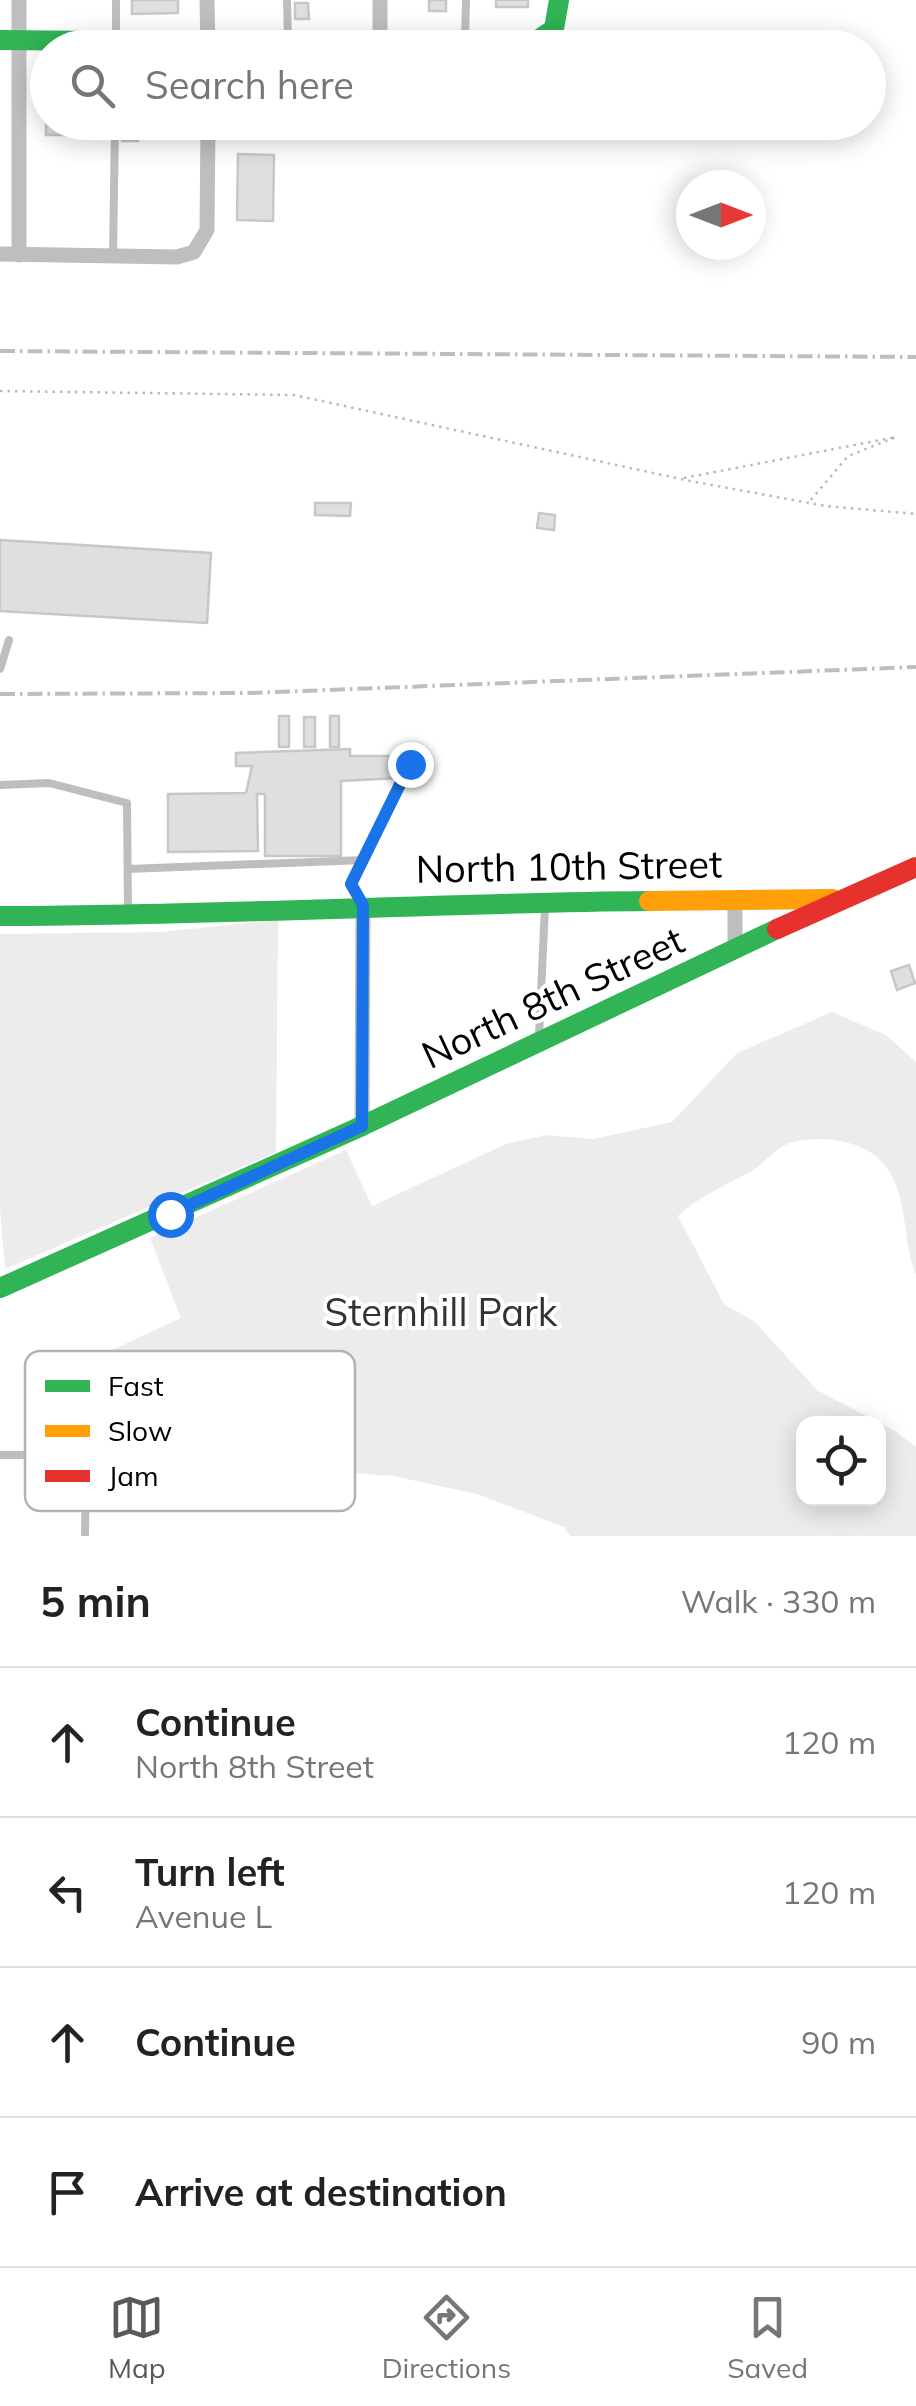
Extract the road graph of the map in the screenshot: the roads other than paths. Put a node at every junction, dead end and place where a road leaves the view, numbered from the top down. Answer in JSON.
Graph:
{"nodes":[{"id":1,"x":19,"y":0,"type":"edge"},
{"id":2,"x":116,"y":0,"type":"edge"},
{"id":3,"x":207,"y":0,"type":"edge"},
{"id":4,"x":288,"y":0,"type":"edge"},
{"id":5,"x":380,"y":0,"type":"edge"},
{"id":6,"x":466,"y":0,"type":"edge"},
{"id":7,"x":559,"y":0,"type":"edge"},
{"id":8,"x":116,"y":30,"type":"edge"},
{"id":9,"x":208,"y":30,"type":"edge"},
{"id":10,"x":288,"y":30,"type":"edge"},
{"id":11,"x":380,"y":30,"type":"edge"},
{"id":12,"x":465,"y":30,"type":"edge"},
{"id":13,"x":552,"y":30,"type":"edge"},
{"id":14,"x":9,"y":40,"type":"edge"},
{"id":15,"x":115,"y":140,"type":"edge"},
{"id":16,"x":208,"y":140,"type":"edge"},
{"id":17,"x":0,"y":254,"type":"edge"},
{"id":18,"x":19,"y":255,"type":"junction"},
{"id":19,"x":113,"y":256,"type":"junction"},
{"id":20,"x":9,"y":640,"type":"dead end"},
{"id":21,"x":0,"y":669,"type":"edge"},
{"id":22,"x":410,"y":764,"type":"dead end"},
{"id":23,"x":0,"y":785,"type":"edge"},
{"id":24,"x":364,"y":860,"type":"junction"},
{"id":25,"x":916,"y":867,"type":"edge"},
{"id":26,"x":128,"y":869,"type":"junction"},
{"id":27,"x":840,"y":898,"type":"junction"},
{"id":28,"x":736,"y":900,"type":"junction"},
{"id":29,"x":545,"y":901,"type":"junction"},
{"id":30,"x":363,"y":905,"type":"junction"},
{"id":31,"x":0,"y":916,"type":"edge"},
{"id":32,"x":128,"y":916,"type":"junction"},
{"id":33,"x":736,"y":951,"type":"junction"},
{"id":34,"x":538,"y":1043,"type":"junction"},
{"id":35,"x":362,"y":1126,"type":"junction"},
{"id":36,"x":0,"y":1288,"type":"edge"},
{"id":37,"x":85,"y":1511,"type":"edge"},
{"id":38,"x":85,"y":1536,"type":"edge"}],
"edges":[{"from":1,"to":14,"type":"street"},
{"from":2,"to":8,"type":"lane"},
{"from":3,"to":9,"type":"street"},
{"from":4,"to":10,"type":"lane"},
{"from":5,"to":11,"type":"street"},
{"from":6,"to":12,"type":"lane"},
{"from":7,"to":13,"type":"street"},
{"from":14,"to":18,"type":"street"},
{"from":15,"to":19,"type":"lane"},
{"from":16,"to":19,"type":"street"},
{"from":17,"to":18,"type":"street"},
{"from":18,"to":19,"type":"street"},
{"from":20,"to":21,"type":"lane"},
{"from":22,"to":24,"type":"lane"},
{"from":23,"to":26,"type":"lane"},
{"from":24,"to":26,"type":"lane"},
{"from":24,"to":30,"type":"lane"},
{"from":25,"to":27,"type":"street","name":"North 8th Street"},
{"from":26,"to":32,"type":"lane"},
{"from":27,"to":28,"type":"street","name":"North 10th Street"},
{"from":27,"to":33,"type":"street","name":"North 8th Street"},
{"from":28,"to":29,"type":"street","name":"North 10th Street"},
{"from":28,"to":33,"type":"street"},
{"from":29,"to":30,"type":"street","name":"North 10th Street"},
{"from":29,"to":34,"type":"lane"},
{"from":30,"to":32,"type":"street","name":"North 10th Street"},
{"from":30,"to":35,"type":"street"},
{"from":31,"to":32,"type":"street","name":"North 10th Street"},
{"from":33,"to":34,"type":"street","name":"North 8th Street"},
{"from":34,"to":35,"type":"street","name":"North 8th Street"},
{"from":35,"to":36,"type":"street","name":"North 8th Street"},
{"from":37,"to":38,"type":"lane"}]}
